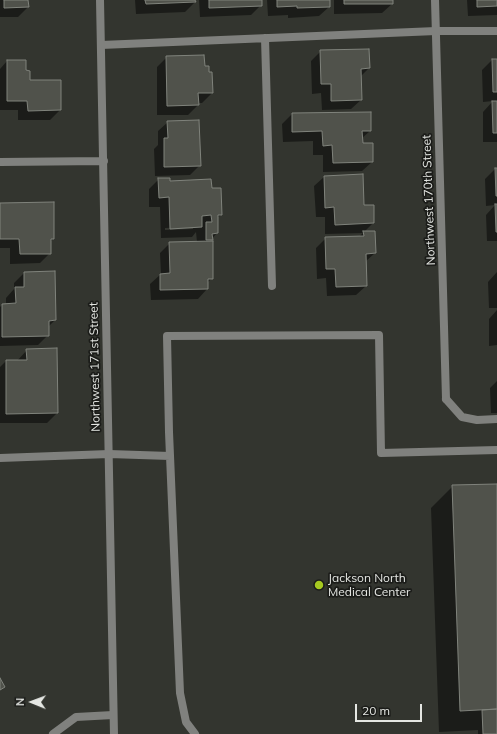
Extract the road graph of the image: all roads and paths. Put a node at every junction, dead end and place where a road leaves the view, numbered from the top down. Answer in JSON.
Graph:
{"nodes":[{"id":1,"x":100,"y":0,"type":"edge"},
{"id":2,"x":435,"y":0,"type":"edge"},
{"id":3,"x":497,"y":30,"type":"edge"},
{"id":4,"x":436,"y":31,"type":"junction"},
{"id":5,"x":266,"y":38,"type":"junction"},
{"id":6,"x":101,"y":45,"type":"junction"},
{"id":7,"x":104,"y":161,"type":"junction"},
{"id":8,"x":0,"y":162,"type":"edge"},
{"id":9,"x":272,"y":286,"type":"dead end"},
{"id":10,"x":497,"y":419,"type":"edge"},
{"id":11,"x":497,"y":450,"type":"edge"},
{"id":12,"x":109,"y":454,"type":"junction"},
{"id":13,"x":170,"y":456,"type":"junction"},
{"id":14,"x":0,"y":458,"type":"edge"},
{"id":15,"x":113,"y":715,"type":"junction"},
{"id":16,"x":53,"y":734,"type":"edge"},
{"id":17,"x":114,"y":734,"type":"edge"},
{"id":18,"x":195,"y":734,"type":"edge"}],
"edges":[{"from":1,"to":6,"type":"street","name":"Northwest 171st Street"},
{"from":2,"to":4,"type":"street","name":"Northwest 170th Street"},
{"from":3,"to":4,"type":"street"},
{"from":4,"to":5,"type":"street"},
{"from":4,"to":10,"type":"street","name":"Northwest 170th Street"},
{"from":5,"to":6,"type":"street"},
{"from":5,"to":9,"type":"street"},
{"from":6,"to":7,"type":"street","name":"Northwest 171st Street"},
{"from":7,"to":8,"type":"street"},
{"from":7,"to":12,"type":"street","name":"Northwest 171st Street"},
{"from":11,"to":13,"type":"street"},
{"from":12,"to":13,"type":"street"},
{"from":12,"to":14,"type":"street"},
{"from":12,"to":15,"type":"street","name":"Northwest 171st Street"},
{"from":13,"to":18,"type":"street"},
{"from":15,"to":16,"type":"street"},
{"from":15,"to":17,"type":"street","name":"Northwest 171st Street"}]}
